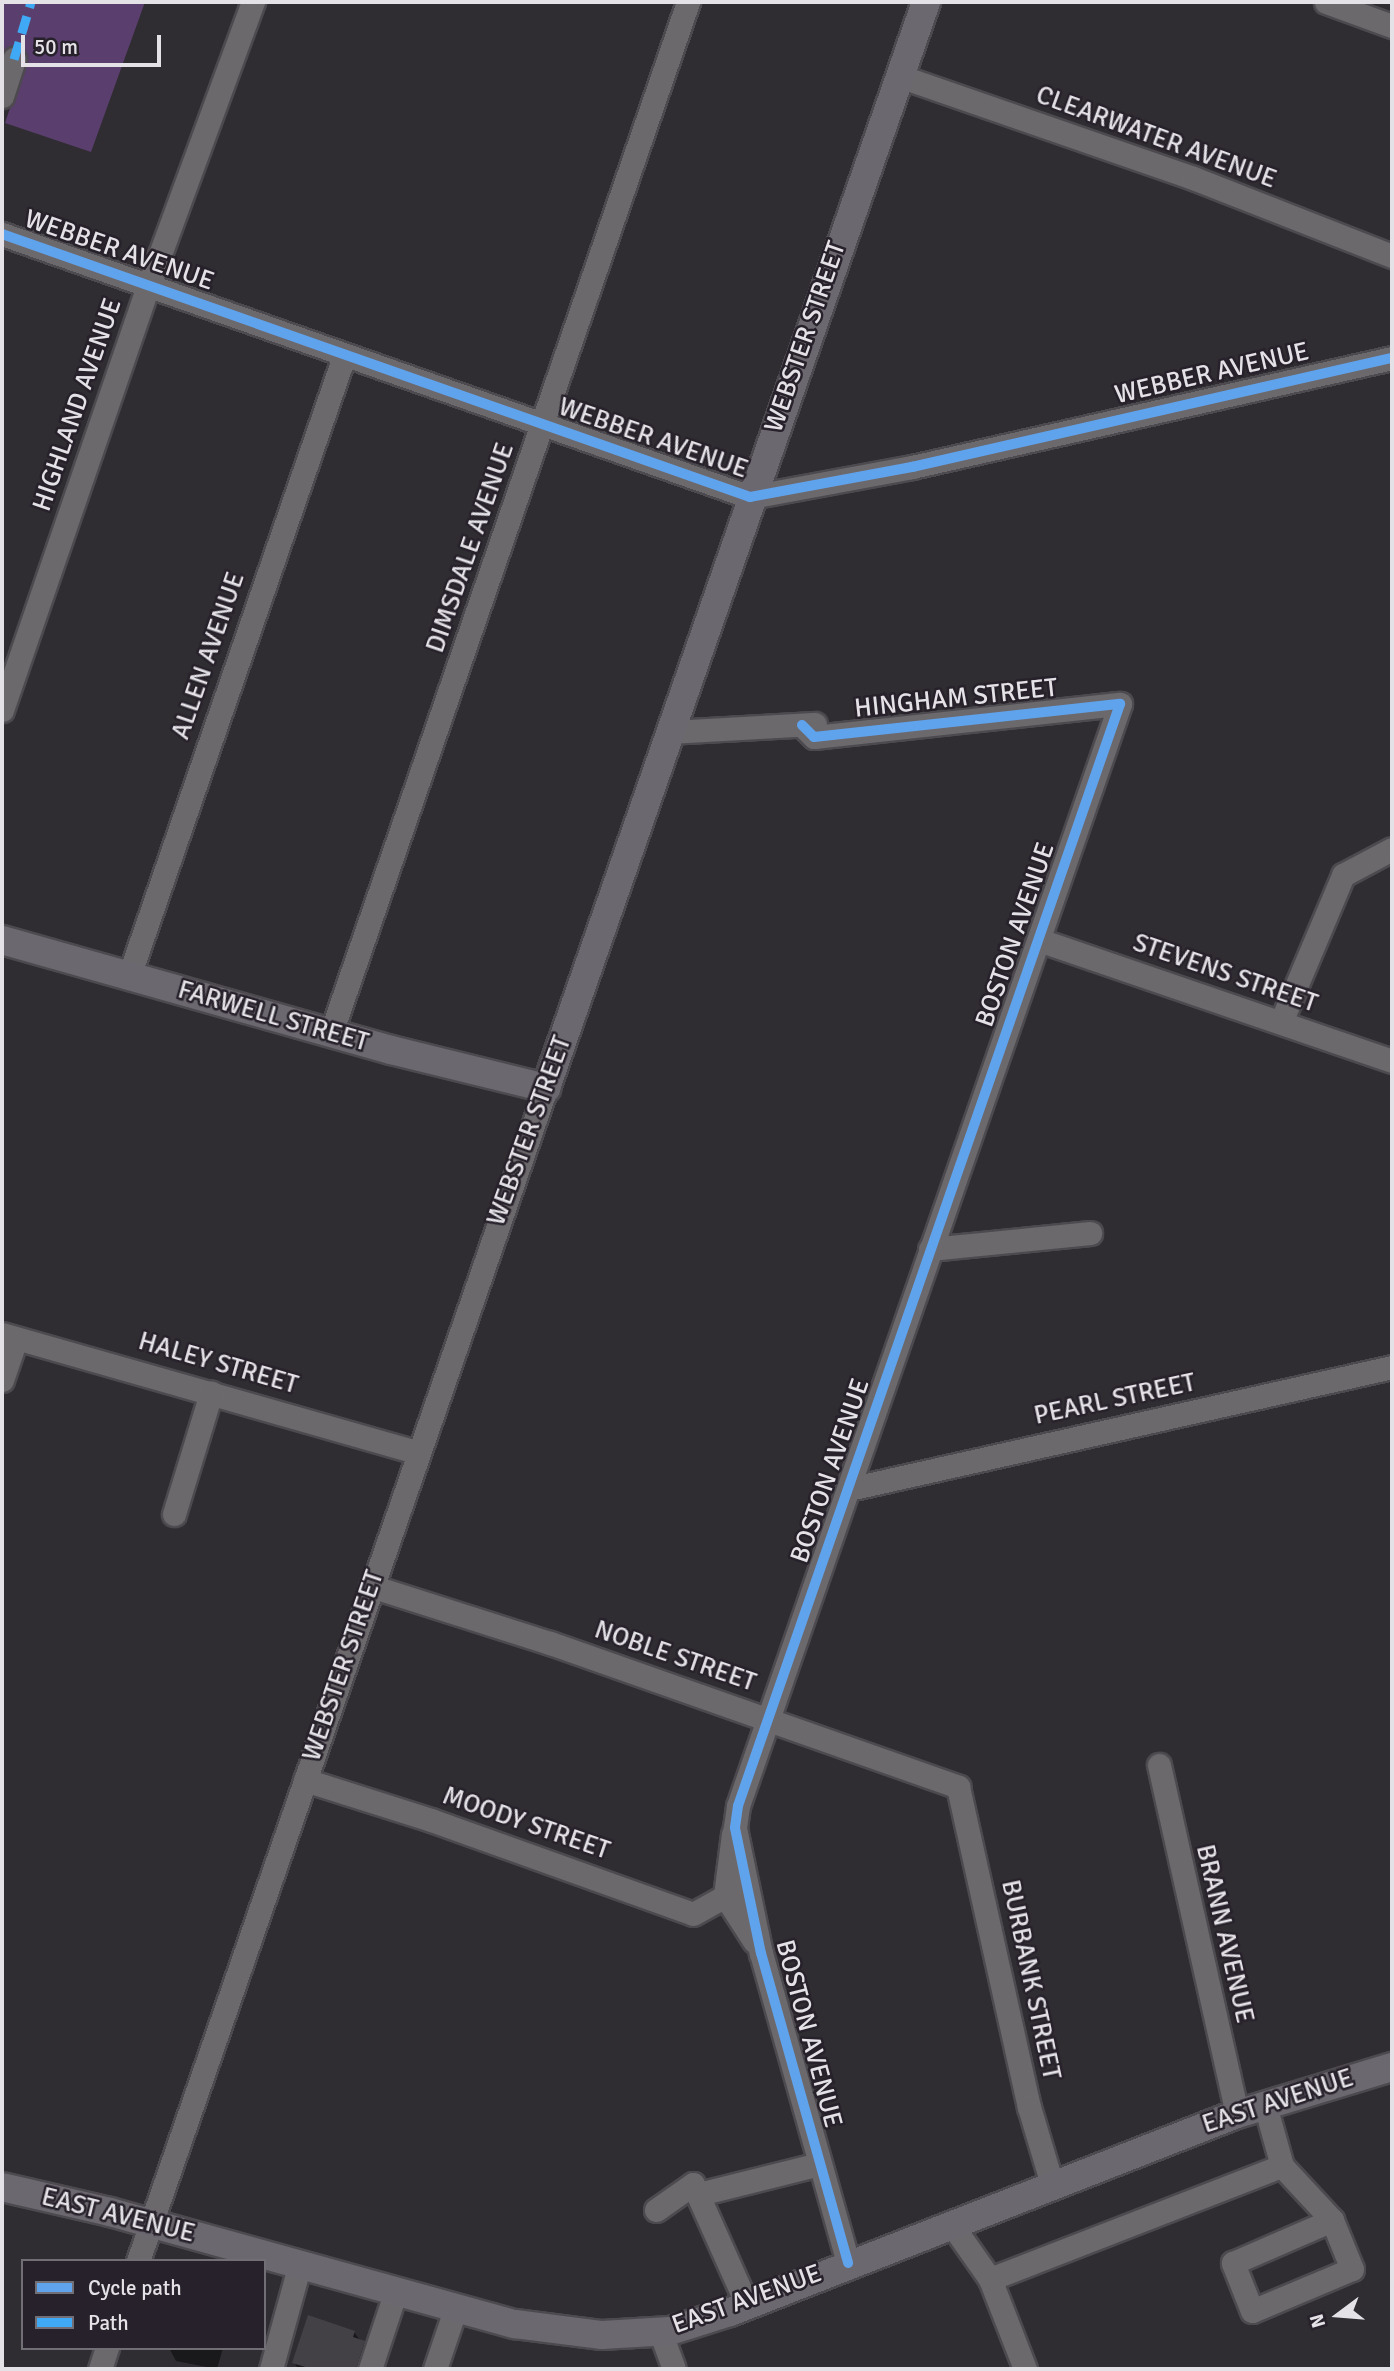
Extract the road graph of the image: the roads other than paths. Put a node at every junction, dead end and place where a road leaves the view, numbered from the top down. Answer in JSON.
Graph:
{"nodes":[{"id":1,"x":253,"y":2,"type":"edge"},
{"id":2,"x":688,"y":2,"type":"edge"},
{"id":3,"x":926,"y":2,"type":"edge"},
{"id":4,"x":1326,"y":2,"type":"edge"},
{"id":5,"x":1392,"y":26,"type":"edge"},
{"id":6,"x":14,"y":59,"type":"dead end"},
{"id":7,"x":899,"y":76,"type":"junction"},
{"id":8,"x":2,"y":96,"type":"edge"},
{"id":9,"x":2,"y":234,"type":"edge"},
{"id":10,"x":1392,"y":256,"type":"edge"},
{"id":11,"x":148,"y":287,"type":"junction"},
{"id":12,"x":344,"y":356,"type":"junction"},
{"id":13,"x":1392,"y":358,"type":"edge"},
{"id":14,"x":544,"y":426,"type":"junction"},
{"id":15,"x":750,"y":497,"type":"junction"},
{"id":16,"x":1120,"y":704,"type":"joint"},
{"id":17,"x":2,"y":710,"type":"edge"},
{"id":18,"x":835,"y":723,"type":"dead end"},
{"id":19,"x":802,"y":725,"type":"junction"},
{"id":20,"x":671,"y":732,"type":"junction"},
{"id":21,"x":1392,"y":849,"type":"edge"},
{"id":22,"x":2,"y":940,"type":"edge"},
{"id":23,"x":1039,"y":940,"type":"junction"},
{"id":24,"x":129,"y":976,"type":"junction"},
{"id":25,"x":1281,"y":1022,"type":"junction"},
{"id":26,"x":331,"y":1033,"type":"junction"},
{"id":27,"x":1392,"y":1061,"type":"edge"},
{"id":28,"x":546,"y":1088,"type":"junction"},
{"id":29,"x":1090,"y":1233,"type":"dead end"},
{"id":30,"x":930,"y":1249,"type":"junction"},
{"id":31,"x":9,"y":1336,"type":"edge"},
{"id":32,"x":1392,"y":1367,"type":"edge"},
{"id":33,"x":2,"y":1381,"type":"edge"},
{"id":34,"x":211,"y":1393,"type":"junction"},
{"id":35,"x":417,"y":1452,"type":"junction"},
{"id":36,"x":849,"y":1489,"type":"junction"},
{"id":37,"x":174,"y":1514,"type":"dead end"},
{"id":38,"x":372,"y":1586,"type":"junction"},
{"id":39,"x":768,"y":1719,"type":"junction"},
{"id":40,"x":1159,"y":1765,"type":"dead end"},
{"id":41,"x":305,"y":1780,"type":"junction"},
{"id":42,"x":958,"y":1787,"type":"joint"},
{"id":43,"x":735,"y":1828,"type":"junction"},
{"id":44,"x":724,"y":1896,"type":"junction"},
{"id":45,"x":761,"y":1953,"type":"junction"},
{"id":46,"x":1392,"y":2067,"type":"edge"},
{"id":47,"x":1265,"y":2105,"type":"junction"},
{"id":48,"x":1237,"y":2114,"type":"junction"},
{"id":49,"x":819,"y":2164,"type":"junction"},
{"id":50,"x":1282,"y":2166,"type":"junction"},
{"id":51,"x":1052,"y":2184,"type":"junction"},
{"id":52,"x":2,"y":2187,"type":"edge"},
{"id":53,"x":699,"y":2194,"type":"junction"},
{"id":54,"x":656,"y":2210,"type":"dead end"},
{"id":55,"x":1332,"y":2220,"type":"junction"},
{"id":56,"x":151,"y":2223,"type":"junction"},
{"id":57,"x":952,"y":2225,"type":"junction"},
{"id":58,"x":139,"y":2259,"type":"edge"},
{"id":59,"x":848,"y":2263,"type":"junction"},
{"id":60,"x":300,"y":2264,"type":"junction"},
{"id":61,"x":990,"y":2279,"type":"junction"},
{"id":62,"x":396,"y":2291,"type":"junction"},
{"id":63,"x":747,"y":2305,"type":"junction"},
{"id":64,"x":455,"y":2309,"type":"junction"},
{"id":65,"x":660,"y":2331,"type":"junction"},
{"id":66,"x":106,"y":2350,"type":"edge"},
{"id":67,"x":100,"y":2369,"type":"edge"},
{"id":68,"x":271,"y":2369,"type":"edge"},
{"id":69,"x":370,"y":2369,"type":"edge"},
{"id":70,"x":435,"y":2369,"type":"edge"},
{"id":71,"x":674,"y":2369,"type":"edge"},
{"id":72,"x":1025,"y":2369,"type":"edge"}],
"edges":[{"from":1,"to":11,"type":"street","name":"HIGHLAND AVENUE"},
{"from":2,"to":14,"type":"street","name":"DIMSDALE AVENUE"},
{"from":3,"to":7,"type":"main road","name":"WEBSTER STREET"},
{"from":4,"to":5,"type":"street"},
{"from":6,"to":8,"type":"street"},
{"from":7,"to":10,"type":"street","name":"CLEARWATER AVENUE"},
{"from":7,"to":15,"type":"main road","name":"WEBSTER STREET"},
{"from":9,"to":11,"type":"street","name":"WEBBER AVENUE"},
{"from":11,"to":12,"type":"street","name":"WEBBER AVENUE"},
{"from":11,"to":17,"type":"street","name":"HIGHLAND AVENUE"},
{"from":12,"to":14,"type":"street","name":"WEBBER AVENUE"},
{"from":12,"to":24,"type":"street","name":"ALLEN AVENUE"},
{"from":13,"to":15,"type":"street","name":"WEBBER AVENUE"},
{"from":14,"to":15,"type":"street","name":"WEBBER AVENUE"},
{"from":14,"to":26,"type":"street","name":"DIMSDALE AVENUE"},
{"from":15,"to":20,"type":"main road","name":"WEBSTER STREET"},
{"from":16,"to":19,"type":"street","name":"HINGHAM STREET"},
{"from":16,"to":23,"type":"street","name":"BOSTON AVENUE"},
{"from":18,"to":19,"type":"street"},
{"from":19,"to":20,"type":"street"},
{"from":20,"to":28,"type":"main road","name":"WEBSTER STREET"},
{"from":21,"to":25,"type":"street"},
{"from":22,"to":24,"type":"main road","name":"FARWELL STREET"},
{"from":23,"to":25,"type":"street","name":"STEVENS STREET"},
{"from":23,"to":30,"type":"street","name":"BOSTON AVENUE"},
{"from":24,"to":26,"type":"main road","name":"FARWELL STREET"},
{"from":25,"to":27,"type":"street","name":"STEVENS STREET"},
{"from":26,"to":28,"type":"main road","name":"FARWELL STREET"},
{"from":28,"to":35,"type":"street","name":"WEBSTER STREET"},
{"from":29,"to":30,"type":"street"},
{"from":30,"to":36,"type":"street","name":"BOSTON AVENUE"},
{"from":31,"to":33,"type":"street"},
{"from":31,"to":34,"type":"street","name":"HALEY STREET"},
{"from":32,"to":36,"type":"street","name":"PEARL STREET"},
{"from":34,"to":35,"type":"street","name":"HALEY STREET"},
{"from":34,"to":37,"type":"street"},
{"from":35,"to":38,"type":"street","name":"WEBSTER STREET"},
{"from":36,"to":39,"type":"street","name":"BOSTON AVENUE"},
{"from":38,"to":39,"type":"street","name":"NOBLE STREET"},
{"from":38,"to":41,"type":"street","name":"WEBSTER STREET"},
{"from":39,"to":42,"type":"street","name":"NOBLE STREET"},
{"from":39,"to":43,"type":"street","name":"BOSTON AVENUE"},
{"from":40,"to":48,"type":"street","name":"BRANN AVENUE"},
{"from":41,"to":44,"type":"street","name":"MOODY STREET"},
{"from":41,"to":56,"type":"street","name":"WEBSTER STREET"},
{"from":42,"to":51,"type":"street","name":"BURBANK STREET"},
{"from":43,"to":44,"type":"street","name":"BOSTON AVENUE"},
{"from":43,"to":45,"type":"street","name":"BOSTON AVENUE"},
{"from":44,"to":45,"type":"street","name":"BOSTON AVENUE"},
{"from":45,"to":49,"type":"street","name":"BOSTON AVENUE"},
{"from":46,"to":47,"type":"main road","name":"EAST AVENUE"},
{"from":47,"to":48,"type":"main road","name":"EAST AVENUE"},
{"from":47,"to":50,"type":"street"},
{"from":48,"to":51,"type":"main road","name":"EAST AVENUE"},
{"from":49,"to":53,"type":"street"},
{"from":49,"to":59,"type":"street","name":"BOSTON AVENUE"},
{"from":50,"to":55,"type":"street"},
{"from":50,"to":61,"type":"street"},
{"from":51,"to":57,"type":"main road","name":"EAST AVENUE"},
{"from":52,"to":56,"type":"main road","name":"EAST AVENUE"},
{"from":53,"to":54,"type":"street"},
{"from":53,"to":63,"type":"street"},
{"from":55,"to":55,"type":"street"},
{"from":56,"to":58,"type":"street","name":"WEBSTER STREET"},
{"from":56,"to":60,"type":"main road","name":"EAST AVENUE"},
{"from":57,"to":59,"type":"main road","name":"EAST AVENUE"},
{"from":57,"to":61,"type":"street"},
{"from":59,"to":63,"type":"main road","name":"EAST AVENUE"},
{"from":60,"to":62,"type":"main road","name":"EAST AVENUE"},
{"from":60,"to":68,"type":"street"},
{"from":61,"to":72,"type":"street"},
{"from":62,"to":64,"type":"main road","name":"EAST AVENUE"},
{"from":62,"to":69,"type":"street"},
{"from":63,"to":65,"type":"main road","name":"EAST AVENUE"},
{"from":64,"to":65,"type":"main road","name":"EAST AVENUE"},
{"from":64,"to":70,"type":"street"},
{"from":65,"to":71,"type":"street"},
{"from":66,"to":67,"type":"street"}]}
